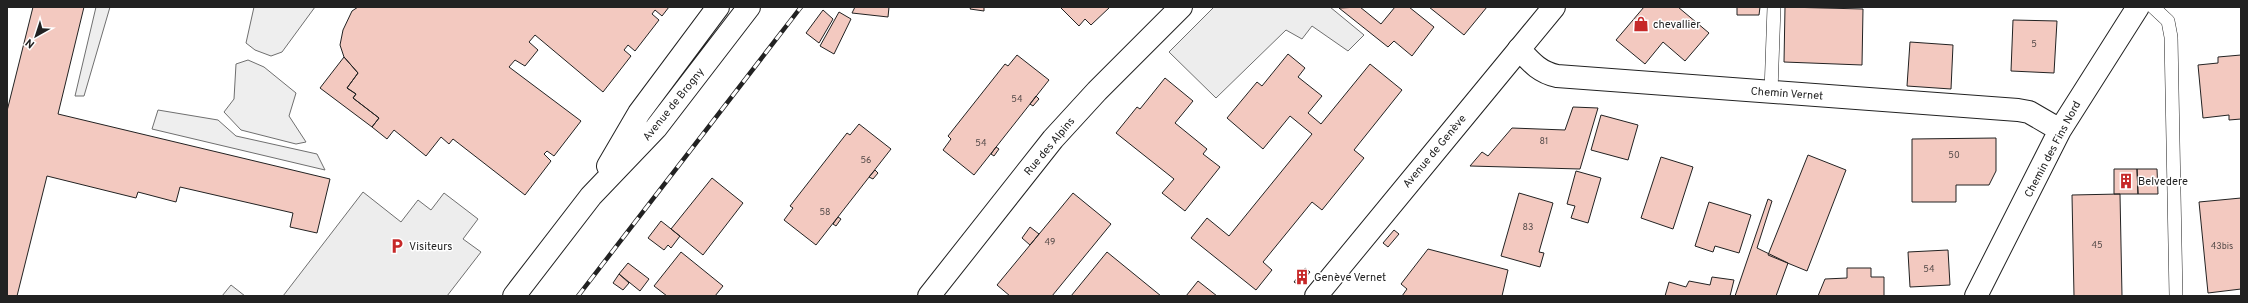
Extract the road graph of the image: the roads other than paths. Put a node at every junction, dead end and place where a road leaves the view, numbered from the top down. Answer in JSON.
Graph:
{"nodes":[{"id":1,"x":718,"y":7,"type":"edge"},
{"id":2,"x":1181,"y":7,"type":"edge"},
{"id":3,"x":1554,"y":7,"type":"edge"},
{"id":4,"x":1774,"y":7,"type":"edge"},
{"id":5,"x":2138,"y":7,"type":"edge"},
{"id":6,"x":2153,"y":7,"type":"edge"},
{"id":7,"x":747,"y":8,"type":"edge"},
{"id":8,"x":1519,"y":49,"type":"junction"},
{"id":9,"x":1771,"y":92,"type":"junction"},
{"id":10,"x":2060,"y":130,"type":"junction"},
{"id":11,"x":591,"y":196,"type":"junction"},
{"id":12,"x":514,"y":296,"type":"edge"},
{"id":13,"x":929,"y":296,"type":"edge"},
{"id":14,"x":1316,"y":296,"type":"edge"},
{"id":15,"x":1976,"y":296,"type":"edge"},
{"id":16,"x":2176,"y":296,"type":"edge"}],
"edges":[{"from":1,"to":11,"type":"street","name":"Avenue de Brogny"},
{"from":2,"to":13,"type":"street","name":"Rue des Alpins"},
{"from":3,"to":8,"type":"street","name":"Avenue de Genève"},
{"from":4,"to":9,"type":"lane"},
{"from":5,"to":10,"type":"street","name":"Chemin des Fins Nord"},
{"from":6,"to":16,"type":"lane"},
{"from":7,"to":11,"type":"street","name":"Avenue de Brogny"},
{"from":8,"to":9,"type":"street","name":"Chemin Vernet"},
{"from":8,"to":14,"type":"street","name":"Avenue de Genève"},
{"from":9,"to":10,"type":"street","name":"Chemin Vernet"},
{"from":10,"to":15,"type":"street","name":"Chemin des Fins Nord"},
{"from":11,"to":12,"type":"street","name":"Avenue de Brogny"}]}
